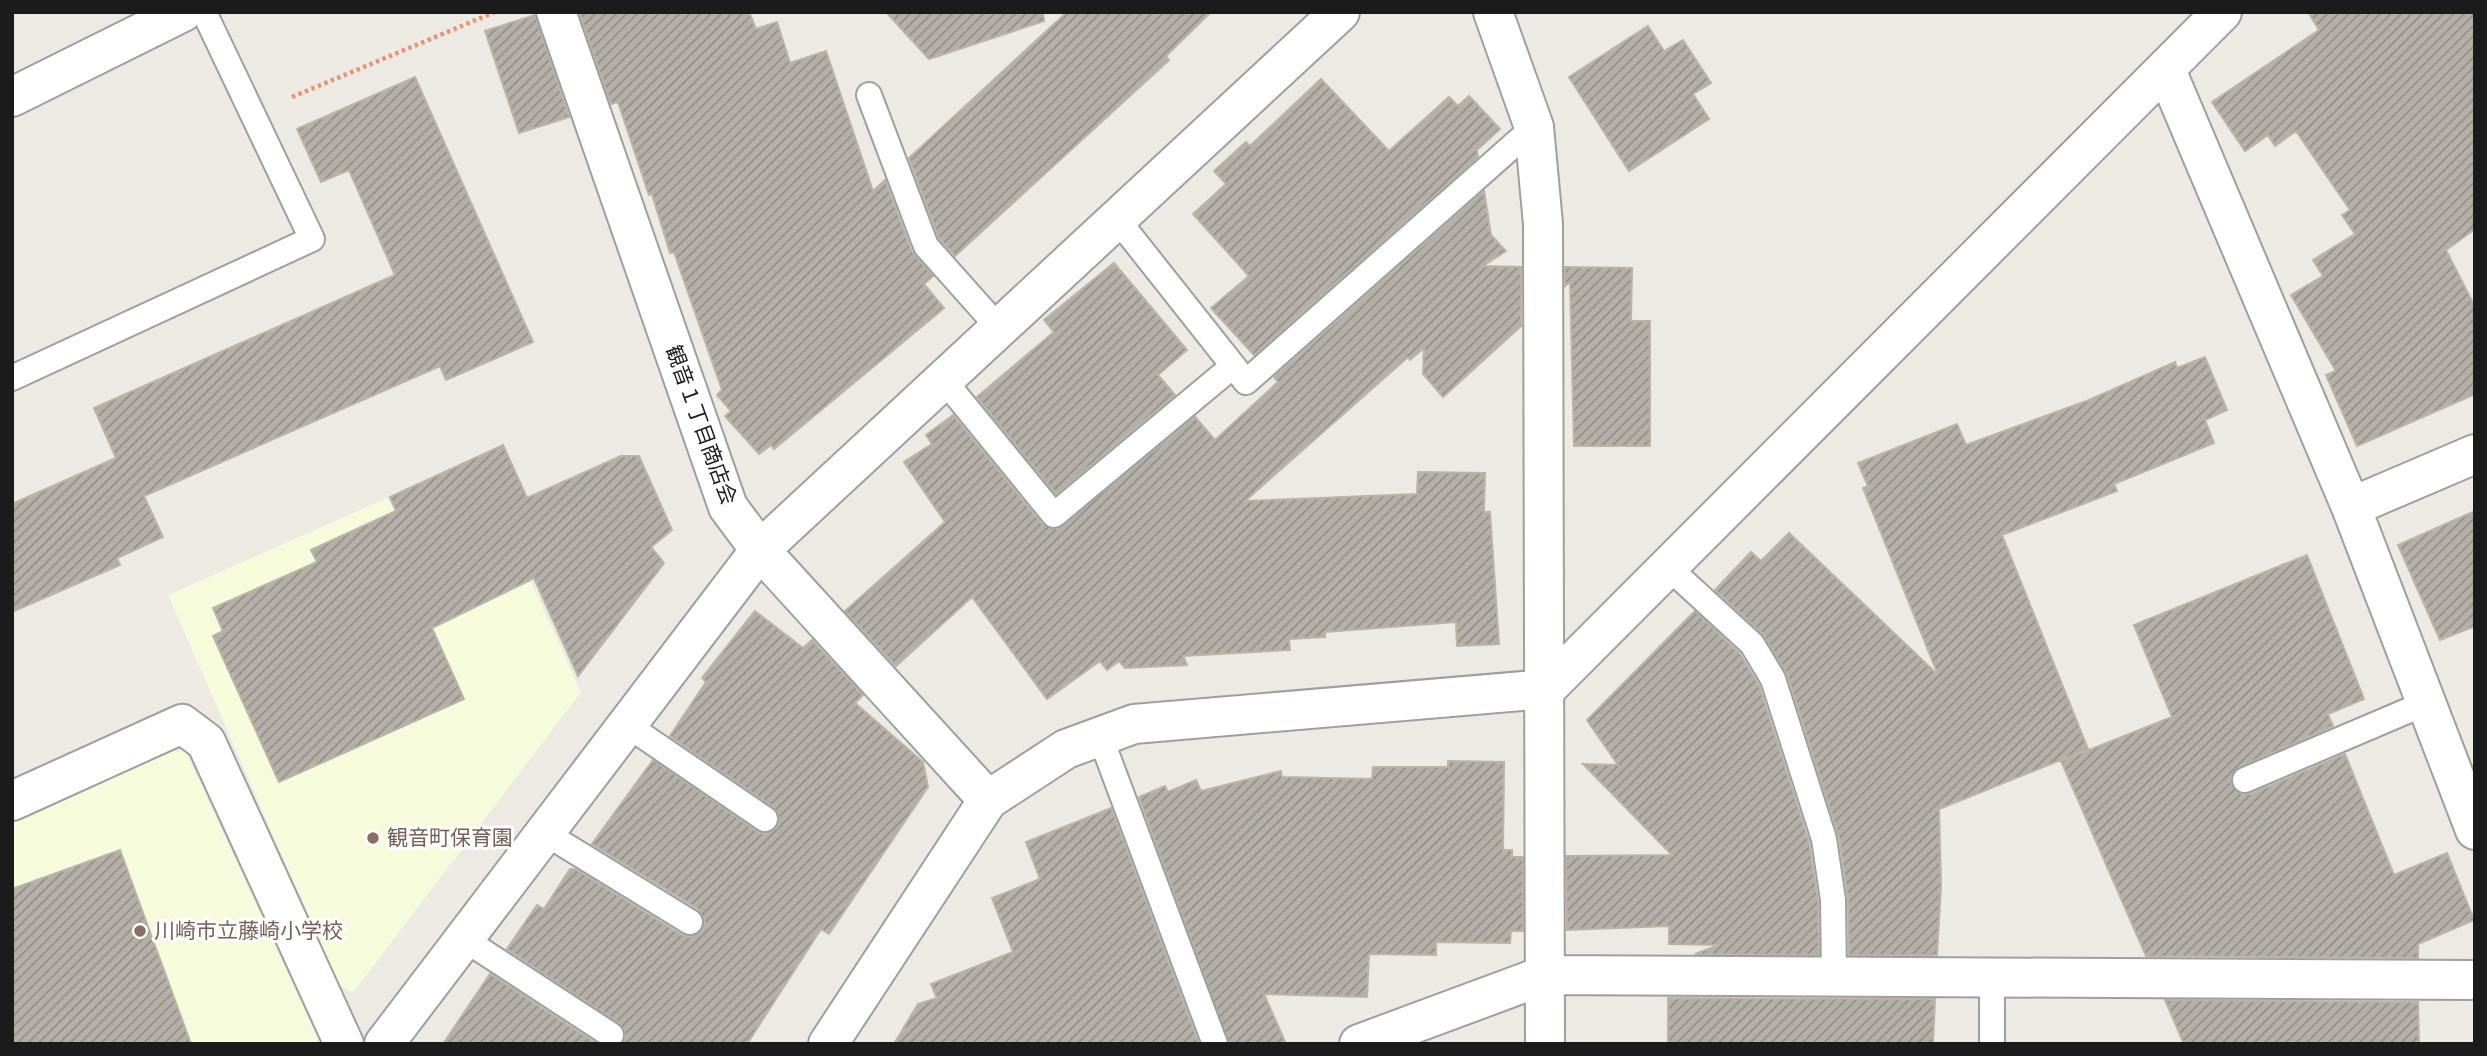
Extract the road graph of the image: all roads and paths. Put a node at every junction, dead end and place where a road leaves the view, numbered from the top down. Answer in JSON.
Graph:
{"nodes":[{"id":1,"x":183,"y":12,"type":"edge"},
{"id":2,"x":204,"y":12,"type":"edge"},
{"id":3,"x":495,"y":12,"type":"edge"},
{"id":4,"x":556,"y":12,"type":"edge"},
{"id":5,"x":1340,"y":12,"type":"edge"},
{"id":6,"x":1493,"y":12,"type":"edge"},
{"id":7,"x":2222,"y":12,"type":"edge"},
{"id":8,"x":2166,"y":71,"type":"junction"},
{"id":9,"x":869,"y":95,"type":"dead end"},
{"id":10,"x":12,"y":97,"type":"edge"},
{"id":11,"x":253,"y":114,"type":"junction"},
{"id":12,"x":1534,"y":127,"type":"junction"},
{"id":13,"x":1117,"y":219,"type":"junction"},
{"id":14,"x":999,"y":328,"type":"junction"},
{"id":15,"x":1233,"y":366,"type":"junction"},
{"id":16,"x":12,"y":378,"type":"edge"},
{"id":17,"x":943,"y":379,"type":"junction"},
{"id":18,"x":2475,"y":454,"type":"edge"},
{"id":19,"x":2351,"y":507,"type":"junction"},
{"id":20,"x":760,"y":550,"type":"junction"},
{"id":21,"x":1668,"y":567,"type":"junction"},
{"id":22,"x":1546,"y":689,"type":"junction"},
{"id":23,"x":2426,"y":703,"type":"junction"},
{"id":24,"x":627,"y":725,"type":"junction"},
{"id":25,"x":1100,"y":736,"type":"junction"},
{"id":26,"x":2245,"y":780,"type":"dead end"},
{"id":27,"x":12,"y":800,"type":"edge"},
{"id":28,"x":988,"y":800,"type":"junction"},
{"id":29,"x":765,"y":819,"type":"dead end"},
{"id":30,"x":2475,"y":830,"type":"edge"},
{"id":31,"x":544,"y":833,"type":"junction"},
{"id":32,"x":690,"y":922,"type":"dead end"},
{"id":33,"x":464,"y":939,"type":"junction"},
{"id":34,"x":1545,"y":975,"type":"junction"},
{"id":35,"x":1834,"y":977,"type":"junction"},
{"id":36,"x":1992,"y":978,"type":"junction"},
{"id":37,"x":2475,"y":980,"type":"edge"},
{"id":38,"x":611,"y":1035,"type":"dead end"},
{"id":39,"x":344,"y":1044,"type":"edge"},
{"id":40,"x":384,"y":1044,"type":"edge"},
{"id":41,"x":828,"y":1044,"type":"edge"},
{"id":42,"x":1215,"y":1044,"type":"edge"},
{"id":43,"x":1359,"y":1044,"type":"edge"},
{"id":44,"x":1545,"y":1044,"type":"edge"},
{"id":45,"x":1992,"y":1044,"type":"edge"}],
"edges":[{"from":1,"to":10,"type":"street"},
{"from":2,"to":11,"type":"lane"},
{"from":3,"to":11,"type":"path"},
{"from":4,"to":20,"type":"street","name":"観音１丁目商店会"},
{"from":5,"to":13,"type":"street"},
{"from":6,"to":12,"type":"street"},
{"from":7,"to":8,"type":"street"},
{"from":8,"to":19,"type":"street"},
{"from":8,"to":21,"type":"street"},
{"from":9,"to":14,"type":"lane"},
{"from":11,"to":16,"type":"lane"},
{"from":12,"to":15,"type":"lane"},
{"from":12,"to":22,"type":"street"},
{"from":13,"to":14,"type":"street"},
{"from":13,"to":15,"type":"lane"},
{"from":14,"to":17,"type":"street"},
{"from":15,"to":17,"type":"lane"},
{"from":17,"to":20,"type":"street"},
{"from":18,"to":19,"type":"street"},
{"from":19,"to":23,"type":"street"},
{"from":20,"to":24,"type":"street"},
{"from":20,"to":28,"type":"street","name":"観音１丁目商店会"},
{"from":21,"to":22,"type":"street"},
{"from":21,"to":35,"type":"lane"},
{"from":22,"to":25,"type":"street"},
{"from":22,"to":34,"type":"street"},
{"from":23,"to":26,"type":"lane"},
{"from":23,"to":30,"type":"street"},
{"from":24,"to":29,"type":"lane"},
{"from":24,"to":31,"type":"street"},
{"from":25,"to":28,"type":"street"},
{"from":25,"to":42,"type":"lane"},
{"from":27,"to":39,"type":"street"},
{"from":28,"to":41,"type":"street"},
{"from":31,"to":32,"type":"lane"},
{"from":31,"to":33,"type":"street"},
{"from":33,"to":38,"type":"lane"},
{"from":33,"to":40,"type":"street"},
{"from":34,"to":35,"type":"street"},
{"from":34,"to":43,"type":"street"},
{"from":34,"to":44,"type":"street"},
{"from":35,"to":36,"type":"street"},
{"from":36,"to":37,"type":"street"},
{"from":36,"to":45,"type":"lane"}]}
